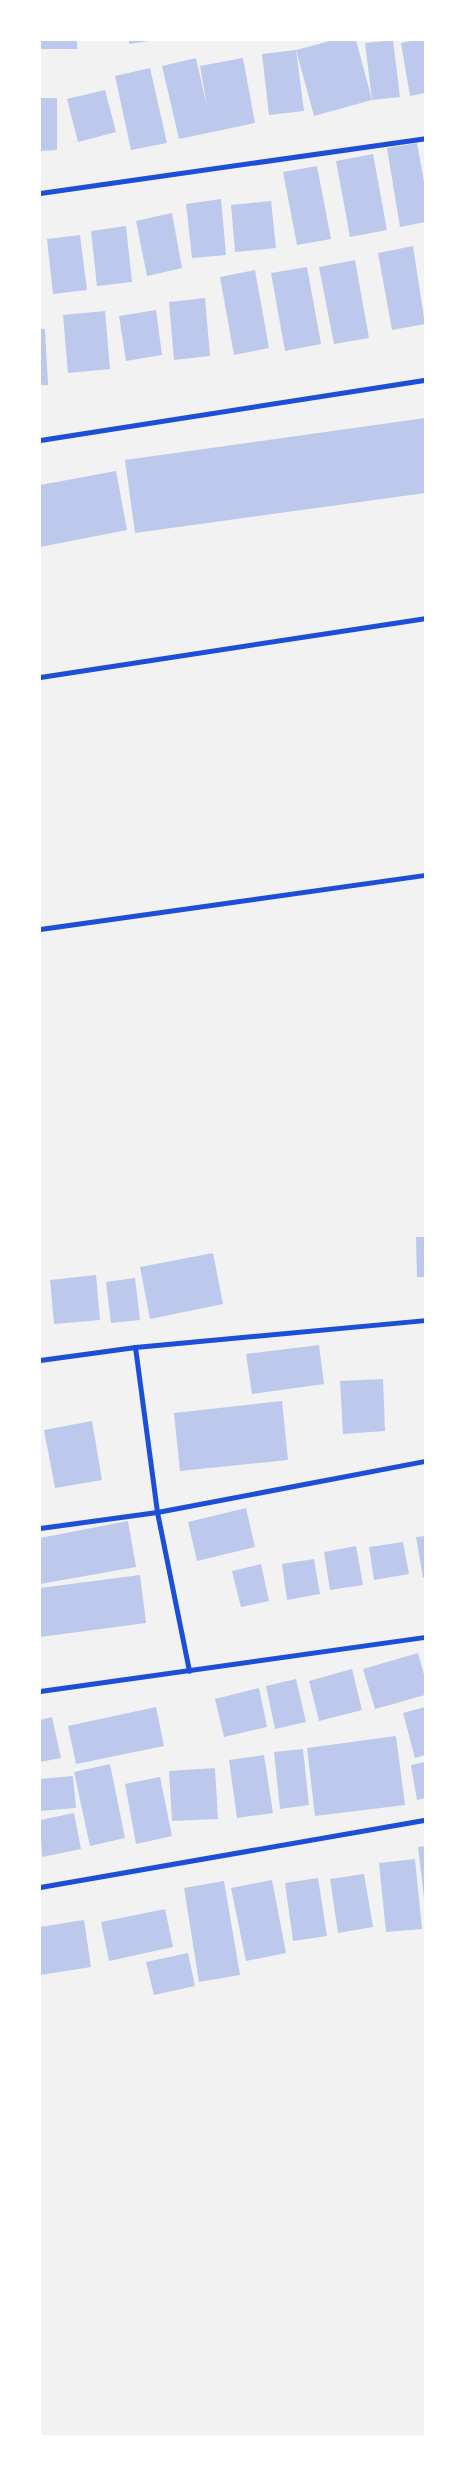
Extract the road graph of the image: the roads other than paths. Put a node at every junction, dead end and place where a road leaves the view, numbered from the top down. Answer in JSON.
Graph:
{"nodes":[{"id":1,"x":425,"y":138,"type":"edge"},
{"id":2,"x":40,"y":193,"type":"edge"},
{"id":3,"x":425,"y":380,"type":"edge"},
{"id":4,"x":40,"y":440,"type":"edge"},
{"id":5,"x":425,"y":618,"type":"edge"},
{"id":6,"x":40,"y":677,"type":"edge"},
{"id":7,"x":425,"y":874,"type":"edge"},
{"id":8,"x":40,"y":929,"type":"edge"},
{"id":9,"x":425,"y":1320,"type":"edge"},
{"id":10,"x":135,"y":1347,"type":"junction"},
{"id":11,"x":40,"y":1360,"type":"edge"},
{"id":12,"x":425,"y":1461,"type":"edge"},
{"id":13,"x":157,"y":1512,"type":"junction"},
{"id":14,"x":40,"y":1528,"type":"edge"},
{"id":15,"x":425,"y":1636,"type":"edge"},
{"id":16,"x":189,"y":1671,"type":"junction"},
{"id":17,"x":40,"y":1691,"type":"edge"},
{"id":18,"x":425,"y":1820,"type":"edge"},
{"id":19,"x":40,"y":1887,"type":"edge"}],
"edges":[{"from":1,"to":2,"type":"street"},
{"from":3,"to":4,"type":"street"},
{"from":5,"to":6,"type":"street"},
{"from":7,"to":8,"type":"street"},
{"from":9,"to":10,"type":"street"},
{"from":10,"to":11,"type":"street"},
{"from":10,"to":13,"type":"street"},
{"from":12,"to":13,"type":"street"},
{"from":13,"to":14,"type":"street"},
{"from":13,"to":16,"type":"street"},
{"from":15,"to":16,"type":"street"},
{"from":16,"to":17,"type":"street"},
{"from":18,"to":19,"type":"street"}]}
